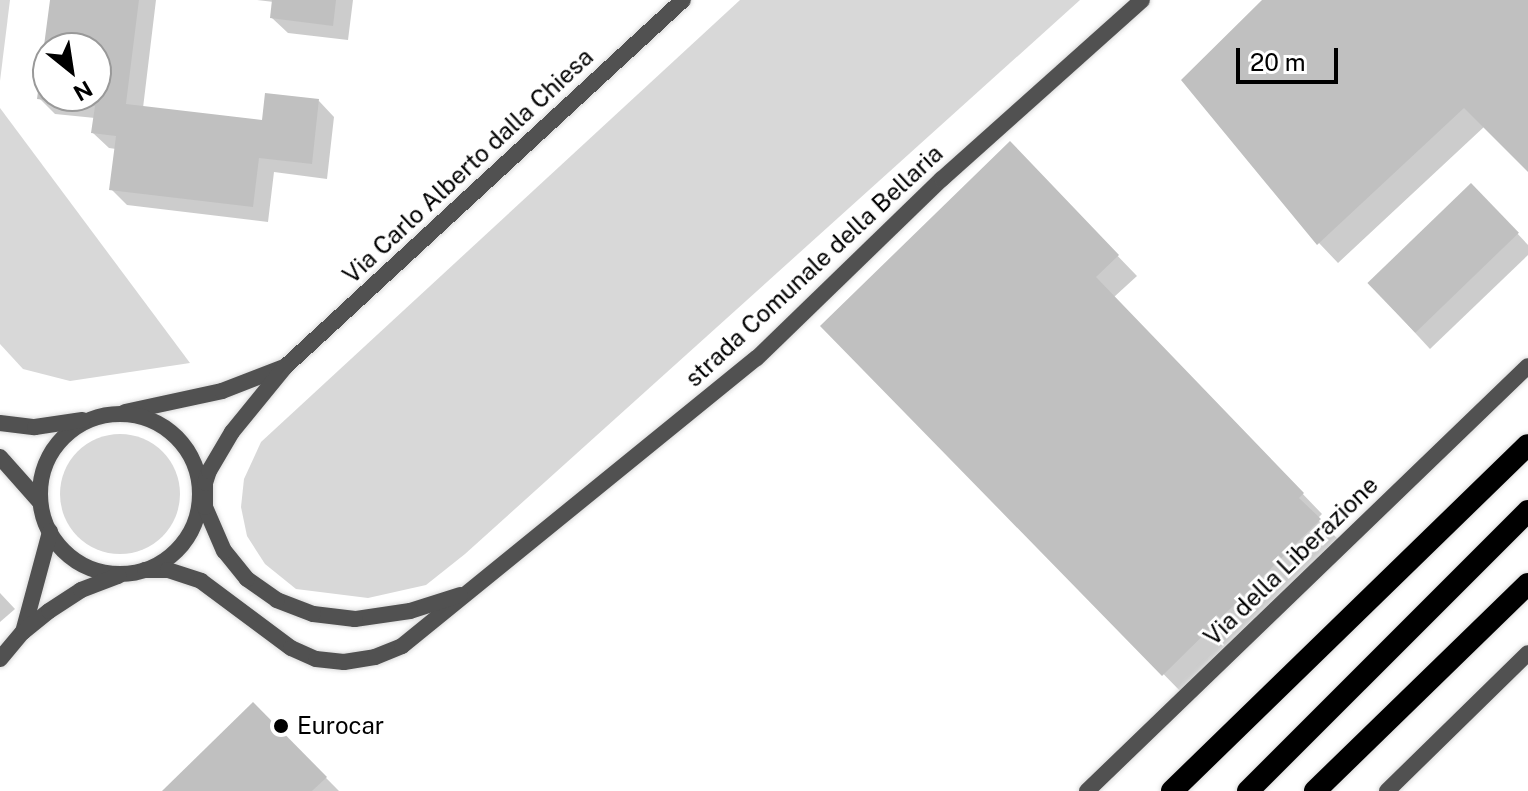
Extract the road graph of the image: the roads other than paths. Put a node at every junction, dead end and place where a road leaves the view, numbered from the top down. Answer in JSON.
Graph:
{"nodes":[{"id":1,"x":683,"y":0,"type":"edge"},
{"id":2,"x":1142,"y":0,"type":"edge"},
{"id":3,"x":1528,"y":366,"type":"edge"},
{"id":4,"x":285,"y":367,"type":"junction"},
{"id":5,"x":104,"y":416,"type":"junction"},
{"id":6,"x":0,"y":423,"type":"edge"},
{"id":7,"x":1528,"y":445,"type":"edge"},
{"id":8,"x":0,"y":457,"type":"edge"},
{"id":9,"x":40,"y":502,"type":"junction"},
{"id":10,"x":1528,"y":511,"type":"edge"},
{"id":11,"x":50,"y":532,"type":"junction"},
{"id":12,"x":139,"y":571,"type":"junction"},
{"id":13,"x":1528,"y":584,"type":"edge"},
{"id":14,"x":474,"y":589,"type":"junction"},
{"id":15,"x":23,"y":632,"type":"junction"},
{"id":16,"x":1528,"y":653,"type":"edge"},
{"id":17,"x":0,"y":659,"type":"edge"},
{"id":18,"x":1087,"y":791,"type":"edge"},
{"id":19,"x":1172,"y":791,"type":"edge"},
{"id":20,"x":1248,"y":791,"type":"edge"},
{"id":21,"x":1315,"y":791,"type":"edge"},
{"id":22,"x":1387,"y":791,"type":"edge"}],
"edges":[{"from":1,"to":4,"type":"street","name":"Via Carlo Alberto dalla Chiesa"},
{"from":2,"to":14,"type":"street","name":"strada Comunale della Bellaria"},
{"from":3,"to":18,"type":"street","name":"Via della Liberazione"},
{"from":4,"to":5,"type":"street","name":"Via Carlo Alberto dalla Chiesa"},
{"from":4,"to":14,"type":"street","name":"Via Carlo Alberto dalla Chiesa"},
{"from":5,"to":6,"type":"street","name":"Via Carlo Alberto dalla Chiesa"},
{"from":5,"to":9,"type":"street"},
{"from":5,"to":12,"type":"street"},
{"from":7,"to":19,"type":"highway"},
{"from":8,"to":9,"type":"street"},
{"from":9,"to":11,"type":"street"},
{"from":10,"to":20,"type":"highway"},
{"from":11,"to":12,"type":"street"},
{"from":11,"to":15,"type":"street"},
{"from":12,"to":14,"type":"street"},
{"from":12,"to":15,"type":"street"},
{"from":13,"to":21,"type":"highway"},
{"from":15,"to":17,"type":"street"},
{"from":16,"to":22,"type":"street"}]}
